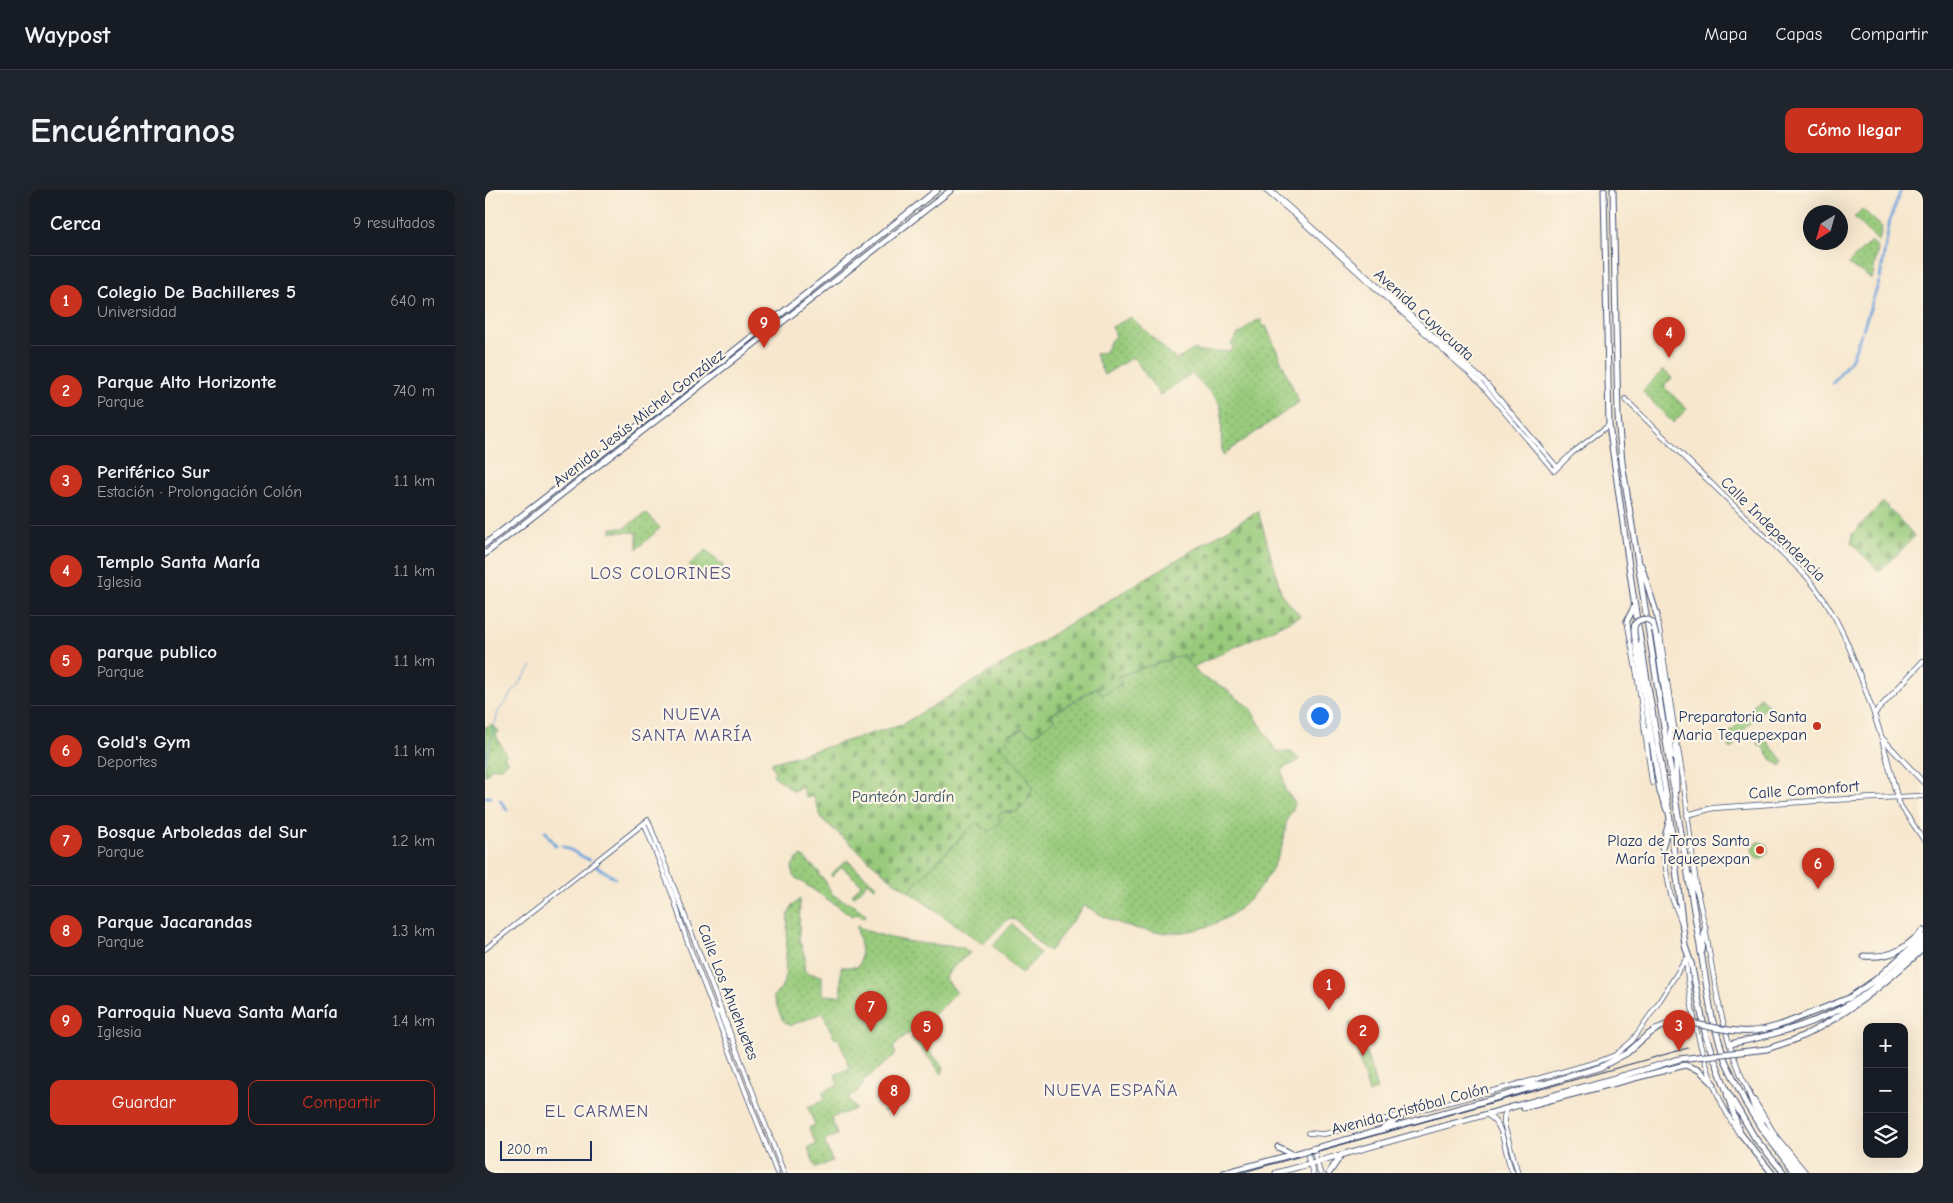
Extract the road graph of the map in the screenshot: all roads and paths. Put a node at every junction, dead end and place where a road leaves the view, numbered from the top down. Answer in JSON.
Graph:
{"nodes":[{"id":1,"x":937,"y":190,"type":"edge"},
{"id":2,"x":951,"y":190,"type":"edge"},
{"id":3,"x":1265,"y":190,"type":"edge"},
{"id":4,"x":1270,"y":190,"type":"edge"},
{"id":5,"x":1604,"y":190,"type":"edge"},
{"id":6,"x":1613,"y":190,"type":"edge"},
{"id":7,"x":1364,"y":276,"type":"junction"},
{"id":8,"x":1625,"y":399,"type":"dead end"},
{"id":9,"x":1609,"y":425,"type":"junction"},
{"id":10,"x":542,"y":510,"type":"junction"},
{"id":11,"x":503,"y":531,"type":"junction"},
{"id":12,"x":485,"y":544,"type":"edge"},
{"id":13,"x":1635,"y":550,"type":"junction"},
{"id":14,"x":485,"y":552,"type":"edge"},
{"id":15,"x":1634,"y":606,"type":"junction"},
{"id":16,"x":1657,"y":615,"type":"joint"},
{"id":17,"x":1627,"y":621,"type":"joint"},
{"id":18,"x":1923,"y":661,"type":"edge"},
{"id":19,"x":1874,"y":714,"type":"junction"},
{"id":20,"x":1645,"y":730,"type":"junction"},
{"id":21,"x":1676,"y":738,"type":"junction"},
{"id":22,"x":1882,"y":739,"type":"junction"},
{"id":23,"x":1653,"y":750,"type":"junction"},
{"id":24,"x":1672,"y":779,"type":"junction"},
{"id":25,"x":1923,"y":782,"type":"edge"},
{"id":26,"x":1652,"y":783,"type":"joint"},
{"id":27,"x":1660,"y":791,"type":"junction"},
{"id":28,"x":1923,"y":796,"type":"edge"},
{"id":29,"x":1897,"y":798,"type":"junction"},
{"id":30,"x":1676,"y":806,"type":"junction"},
{"id":31,"x":1687,"y":815,"type":"junction"},
{"id":32,"x":1670,"y":816,"type":"junction"},
{"id":33,"x":646,"y":821,"type":"junction"},
{"id":34,"x":1923,"y":838,"type":"edge"},
{"id":35,"x":1662,"y":848,"type":"joint"},
{"id":36,"x":1687,"y":869,"type":"junction"},
{"id":37,"x":1698,"y":894,"type":"junction"},
{"id":38,"x":1681,"y":922,"type":"junction"},
{"id":39,"x":1705,"y":928,"type":"junction"},
{"id":40,"x":1923,"y":931,"type":"edge"},
{"id":41,"x":1923,"y":938,"type":"edge"},
{"id":42,"x":1923,"y":943,"type":"edge"},
{"id":43,"x":1685,"y":946,"type":"junction"},
{"id":44,"x":485,"y":949,"type":"edge"},
{"id":45,"x":1923,"y":949,"type":"edge"},
{"id":46,"x":1865,"y":956,"type":"dead end"},
{"id":47,"x":1686,"y":959,"type":"junction"},
{"id":48,"x":1701,"y":959,"type":"junction"},
{"id":49,"x":715,"y":1010,"type":"junction"},
{"id":50,"x":1730,"y":1044,"type":"junction"},
{"id":51,"x":735,"y":1046,"type":"junction"},
{"id":52,"x":1519,"y":1084,"type":"junction"},
{"id":53,"x":1547,"y":1084,"type":"junction"},
{"id":54,"x":1714,"y":1084,"type":"junction"},
{"id":55,"x":1726,"y":1089,"type":"junction"},
{"id":56,"x":1748,"y":1090,"type":"junction"},
{"id":57,"x":1746,"y":1104,"type":"junction"},
{"id":58,"x":1509,"y":1109,"type":"junction"},
{"id":59,"x":1404,"y":1114,"type":"junction"},
{"id":60,"x":1487,"y":1115,"type":"junction"},
{"id":61,"x":1378,"y":1132,"type":"junction"},
{"id":62,"x":1308,"y":1133,"type":"dead end"},
{"id":63,"x":1778,"y":1144,"type":"junction"},
{"id":64,"x":1278,"y":1147,"type":"dead end"},
{"id":65,"x":1313,"y":1148,"type":"junction"},
{"id":66,"x":1306,"y":1150,"type":"junction"},
{"id":67,"x":1291,"y":1154,"type":"junction"},
{"id":68,"x":1341,"y":1154,"type":"junction"},
{"id":69,"x":1317,"y":1162,"type":"junction"},
{"id":70,"x":1310,"y":1163,"type":"junction"},
{"id":71,"x":777,"y":1173,"type":"edge"},
{"id":72,"x":784,"y":1173,"type":"edge"},
{"id":73,"x":1224,"y":1173,"type":"edge"},
{"id":74,"x":1276,"y":1173,"type":"edge"},
{"id":75,"x":1313,"y":1173,"type":"edge"},
{"id":76,"x":1320,"y":1173,"type":"edge"},
{"id":77,"x":1329,"y":1173,"type":"edge"},
{"id":78,"x":1513,"y":1173,"type":"edge"},
{"id":79,"x":1518,"y":1173,"type":"edge"},
{"id":80,"x":1770,"y":1173,"type":"edge"},
{"id":81,"x":1784,"y":1173,"type":"edge"},
{"id":82,"x":1795,"y":1173,"type":"edge"},
{"id":83,"x":1801,"y":1173,"type":"edge"},
{"id":84,"x":1806,"y":1173,"type":"edge"}],
"edges":[{"from":1,"to":11,"type":"main road","name":"Avenida Jesús Michel González"},
{"from":2,"to":10,"type":"main road","name":"Avenida Jesús Michel González"},
{"from":3,"to":7,"type":"street","name":"Avenida Cuyucuata"},
{"from":4,"to":7,"type":"street","name":"Avenida Cuyucuata"},
{"from":5,"to":9,"type":"main road"},
{"from":6,"to":13,"type":"main road"},
{"from":7,"to":9,"type":"street","name":"Avenida Cuyucuata"},
{"from":8,"to":19,"type":"street","name":"Calle Independencia"},
{"from":9,"to":15,"type":"main road"},
{"from":10,"to":11,"type":"main road"},
{"from":10,"to":14,"type":"main road","name":"Avenida Jesús Michel González"},
{"from":11,"to":12,"type":"main road","name":"Avenida Jesús Michel González"},
{"from":11,"to":14,"type":"main road"},
{"from":13,"to":16,"type":"main road"},
{"from":13,"to":24,"type":"main road"},
{"from":15,"to":17,"type":"main road"},
{"from":15,"to":32,"type":"main road"},
{"from":16,"to":21,"type":"street"},
{"from":17,"to":20,"type":"street"},
{"from":18,"to":19,"type":"main road"},
{"from":19,"to":22,"type":"main road","name":"Calle Independencia"},
{"from":20,"to":23,"type":"main road"},
{"from":20,"to":26,"type":"street"},
{"from":21,"to":30,"type":"main road"},
{"from":21,"to":31,"type":"street"},
{"from":22,"to":25,"type":"main road"},
{"from":22,"to":29,"type":"main road","name":"Calle Independencia"},
{"from":23,"to":24,"type":"main road","bridge":true},
{"from":23,"to":27,"type":"main road"},
{"from":24,"to":30,"type":"main road"},
{"from":26,"to":27,"type":"main road"},
{"from":27,"to":32,"type":"main road"},
{"from":28,"to":29,"type":"main road","name":"Calle Comonfort"},
{"from":29,"to":31,"type":"main road","name":"Calle Comonfort"},
{"from":29,"to":34,"type":"street","name":"Calle Independencia"},
{"from":30,"to":36,"type":"main road"},
{"from":31,"to":37,"type":"street"},
{"from":32,"to":35,"type":"main road"},
{"from":32,"to":38,"type":"main road"},
{"from":33,"to":44,"type":"street"},
{"from":33,"to":49,"type":"street","name":"Calle Los Ahuehuetes"},
{"from":33,"to":51,"type":"street","name":"Calle Los Ahuehuetes"},
{"from":35,"to":38,"type":"street"},
{"from":36,"to":37,"type":"main road"},
{"from":36,"to":48,"type":"main road"},
{"from":37,"to":39,"type":"street"},
{"from":38,"to":43,"type":"main road"},
{"from":39,"to":48,"type":"main road"},
{"from":39,"to":50,"type":"street"},
{"from":40,"to":46,"type":"main road"},
{"from":41,"to":53,"type":"main road","name":"Avenida Cristóbal Colón","bridge":true},
{"from":42,"to":50,"type":"main road"},
{"from":43,"to":47,"type":"street"},
{"from":43,"to":55,"type":"main road"},
{"from":45,"to":58,"type":"main road","name":"Avenida Cristóbal Colón","bridge":true},
{"from":47,"to":52,"type":"street","name":"Avenida Cristóbal Colón"},
{"from":47,"to":54,"type":"street"},
{"from":48,"to":57,"type":"main road"},
{"from":49,"to":51,"type":"street"},
{"from":49,"to":71,"type":"street","name":"Calle Los Ahuehuetes"},
{"from":50,"to":56,"type":"street"},
{"from":51,"to":72,"type":"street","name":"Calle Los Ahuehuetes"},
{"from":52,"to":53,"type":"main road"},
{"from":52,"to":59,"type":"street","name":"Avenida Cristóbal Colón"},
{"from":53,"to":61,"type":"main road","name":"Avenida Cristóbal Colón"},
{"from":54,"to":58,"type":"main road"},
{"from":54,"to":80,"type":"street"},
{"from":55,"to":80,"type":"main road"},
{"from":55,"to":81,"type":"main road"},
{"from":56,"to":63,"type":"main road"},
{"from":56,"to":84,"type":"street"},
{"from":57,"to":63,"type":"main road"},
{"from":57,"to":82,"type":"main road"},
{"from":58,"to":60,"type":"main road","name":"Avenida Cristóbal Colón"},
{"from":58,"to":79,"type":"street"},
{"from":59,"to":61,"type":"main road"},
{"from":59,"to":62,"type":"street","name":"Avenida Cristóbal Colón"},
{"from":60,"to":68,"type":"main road","name":"Avenida Cristóbal Colón"},
{"from":60,"to":78,"type":"street"},
{"from":61,"to":65,"type":"main road","name":"Avenida Cristóbal Colón"},
{"from":63,"to":83,"type":"main road"},
{"from":64,"to":67,"type":"main road"},
{"from":65,"to":66,"type":"main road","name":"Avenida Cristóbal Colón"},
{"from":65,"to":69,"type":"main road"},
{"from":66,"to":67,"type":"main road","name":"Avenida Cristóbal Colón"},
{"from":66,"to":70,"type":"main road"},
{"from":67,"to":73,"type":"main road","name":"Avenida Cristóbal Colón"},
{"from":68,"to":69,"type":"main road","name":"Avenida Cristóbal Colón"},
{"from":68,"to":77,"type":"main road"},
{"from":69,"to":70,"type":"main road","name":"Avenida Cristóbal Colón"},
{"from":69,"to":76,"type":"main road"},
{"from":70,"to":74,"type":"main road","name":"Avenida Cristóbal Colón"},
{"from":70,"to":75,"type":"main road"}]}
